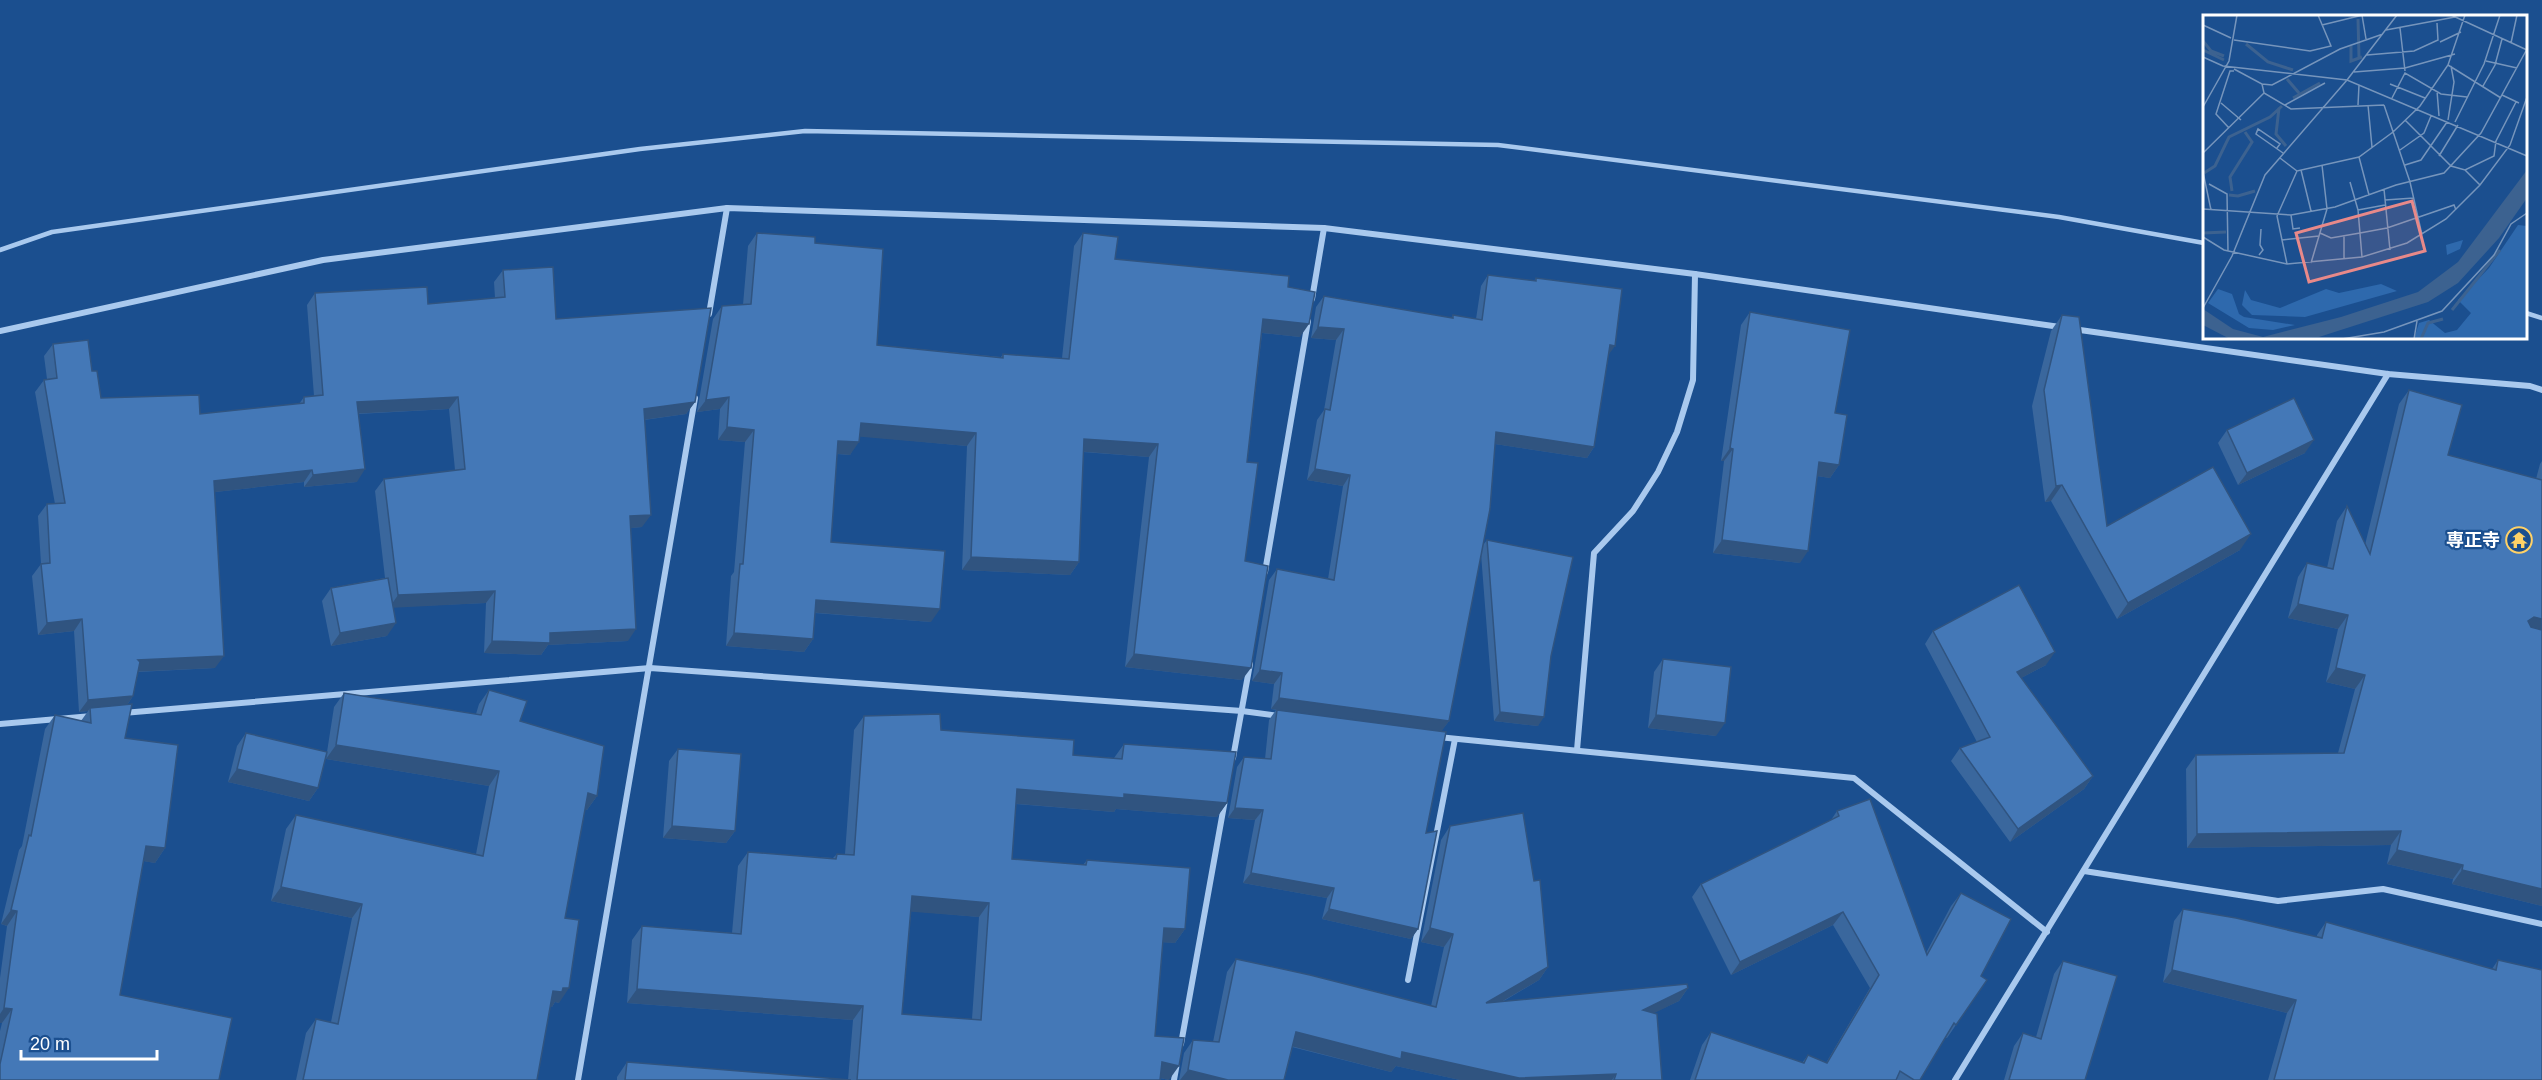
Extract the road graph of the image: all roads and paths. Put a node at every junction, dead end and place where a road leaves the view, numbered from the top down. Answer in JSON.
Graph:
{"nodes":[{"id":1,"x":727,"y":208,"type":"junction"},
{"id":2,"x":1324,"y":228,"type":"junction"},
{"id":3,"x":2203,"y":243,"type":"edge"},
{"id":4,"x":0,"y":250,"type":"edge"},
{"id":5,"x":1695,"y":274,"type":"junction"},
{"id":6,"x":2527,"y":313,"type":"edge"},
{"id":7,"x":2542,"y":318,"type":"edge"},
{"id":8,"x":707,"y":326,"type":"edge"},
{"id":9,"x":0,"y":332,"type":"edge"},
{"id":10,"x":2388,"y":374,"type":"junction"},
{"id":11,"x":697,"y":385,"type":"edge"},
{"id":12,"x":2542,"y":390,"type":"edge"},
{"id":13,"x":1264,"y":581,"type":"edge"},
{"id":14,"x":1252,"y":652,"type":"edge"},
{"id":15,"x":650,"y":668,"type":"junction"},
{"id":16,"x":1242,"y":711,"type":"junction"},
{"id":17,"x":118,"y":714,"type":"edge"},
{"id":18,"x":94,"y":716,"type":"edge"},
{"id":19,"x":1289,"y":717,"type":"edge"},
{"id":20,"x":0,"y":724,"type":"edge"},
{"id":21,"x":1431,"y":736,"type":"edge"},
{"id":22,"x":1455,"y":739,"type":"junction"},
{"id":23,"x":1577,"y":750,"type":"junction"},
{"id":24,"x":1231,"y":768,"type":"edge"},
{"id":25,"x":1227,"y":792,"type":"edge"},
{"id":26,"x":2084,"y":871,"type":"junction"},
{"id":27,"x":2542,"y":924,"type":"edge"},
{"id":28,"x":2047,"y":932,"type":"junction"},
{"id":29,"x":1408,"y":980,"type":"dead end"},
{"id":30,"x":578,"y":1080,"type":"edge"},
{"id":31,"x":1174,"y":1080,"type":"edge"},
{"id":32,"x":1955,"y":1080,"type":"edge"}],
"edges":[{"from":1,"to":2,"type":"street"},
{"from":1,"to":8,"type":"street"},
{"from":1,"to":9,"type":"street"},
{"from":2,"to":5,"type":"street"},
{"from":2,"to":13,"type":"street"},
{"from":3,"to":4,"type":"lane"},
{"from":5,"to":10,"type":"street"},
{"from":5,"to":23,"type":"street"},
{"from":6,"to":7,"type":"lane"},
{"from":10,"to":12,"type":"street"},
{"from":10,"to":26,"type":"street"},
{"from":11,"to":15,"type":"street"},
{"from":14,"to":16,"type":"street"},
{"from":15,"to":16,"type":"street"},
{"from":15,"to":17,"type":"street"},
{"from":15,"to":30,"type":"street"},
{"from":16,"to":19,"type":"street"},
{"from":16,"to":24,"type":"street"},
{"from":18,"to":20,"type":"street"},
{"from":21,"to":22,"type":"street"},
{"from":22,"to":23,"type":"street"},
{"from":22,"to":29,"type":"street"},
{"from":23,"to":28,"type":"street"},
{"from":25,"to":31,"type":"street"},
{"from":26,"to":27,"type":"street"},
{"from":26,"to":28,"type":"street"},
{"from":28,"to":32,"type":"street"}]}
